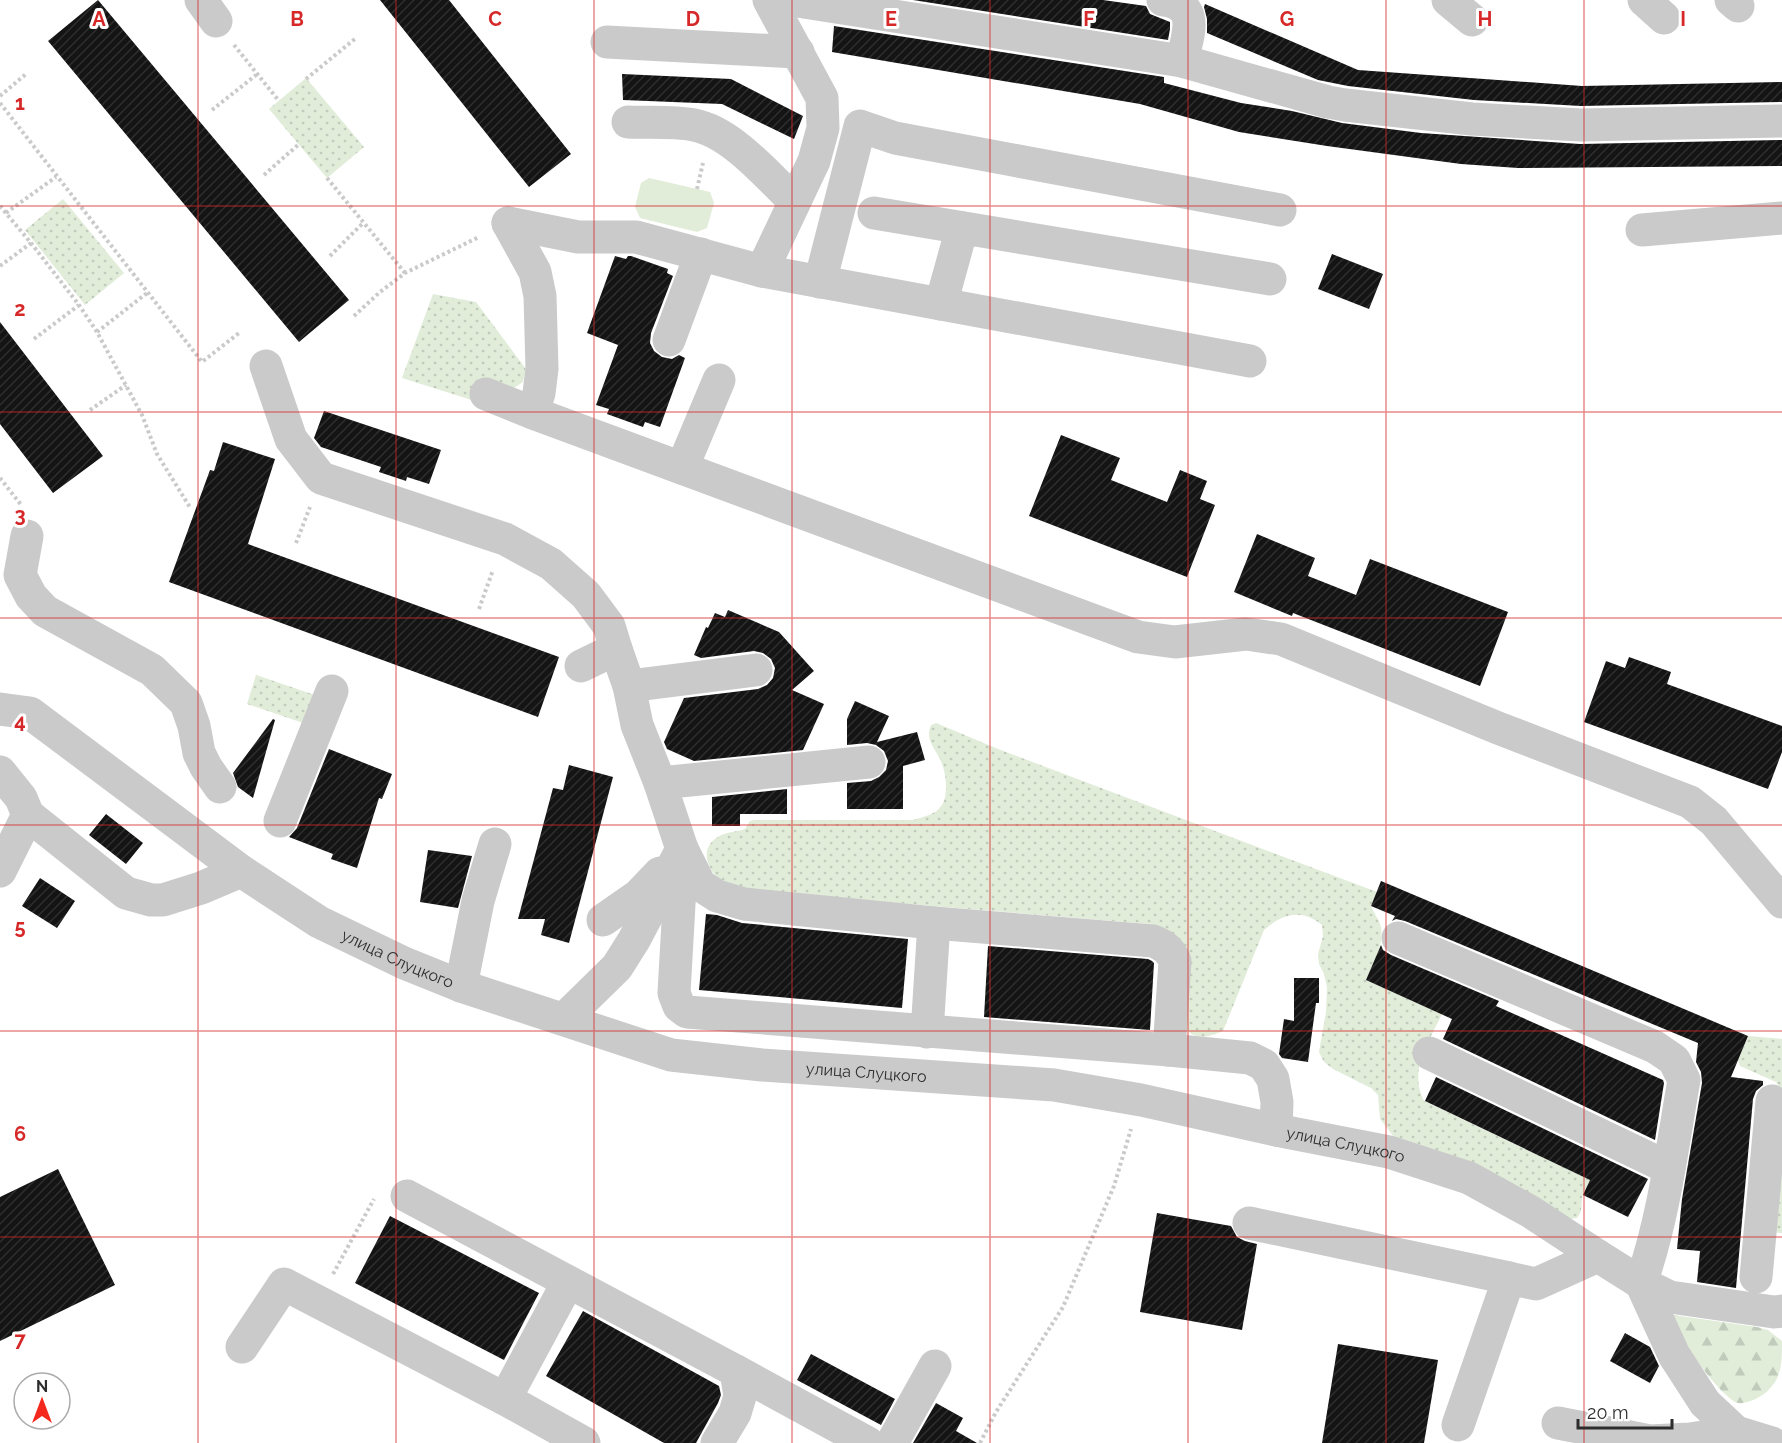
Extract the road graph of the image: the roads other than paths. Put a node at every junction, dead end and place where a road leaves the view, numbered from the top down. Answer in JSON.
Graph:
{"nodes":[{"id":1,"x":769,"y":0,"type":"edge"},
{"id":2,"x":791,"y":0,"type":"edge"},
{"id":3,"x":1162,"y":0,"type":"edge"},
{"id":4,"x":607,"y":42,"type":"dead end"},
{"id":5,"x":798,"y":52,"type":"junction"},
{"id":6,"x":1182,"y":61,"type":"junction"},
{"id":7,"x":822,"y":98,"type":"junction"},
{"id":8,"x":1782,"y":121,"type":"edge"},
{"id":9,"x":628,"y":122,"type":"dead end"},
{"id":10,"x":860,"y":126,"type":"junction"},
{"id":11,"x":794,"y":201,"type":"junction"},
{"id":12,"x":1280,"y":210,"type":"dead end"},
{"id":13,"x":874,"y":213,"type":"dead end"},
{"id":14,"x":1782,"y":218,"type":"edge"},
{"id":15,"x":962,"y":228,"type":"junction"},
{"id":16,"x":1642,"y":230,"type":"dead end"},
{"id":17,"x":701,"y":254,"type":"junction"},
{"id":18,"x":762,"y":271,"type":"junction"},
{"id":19,"x":1270,"y":279,"type":"dead end"},
{"id":20,"x":820,"y":282,"type":"junction"},
{"id":21,"x":941,"y":304,"type":"junction"},
{"id":22,"x":669,"y":340,"type":"dead end"},
{"id":23,"x":1250,"y":361,"type":"dead end"},
{"id":24,"x":266,"y":366,"type":"dead end"},
{"id":25,"x":719,"y":380,"type":"dead end"},
{"id":26,"x":486,"y":394,"type":"dead end"},
{"id":27,"x":533,"y":413,"type":"junction"},
{"id":28,"x":682,"y":468,"type":"junction"},
{"id":29,"x":27,"y":536,"type":"dead end"},
{"id":30,"x":616,"y":649,"type":"junction"},
{"id":31,"x":581,"y":666,"type":"dead end"},
{"id":32,"x":756,"y":670,"type":"dead end"},
{"id":33,"x":629,"y":686,"type":"junction"},
{"id":34,"x":0,"y":690,"type":"edge"},
{"id":35,"x":332,"y":691,"type":"dead end"},
{"id":36,"x":15,"y":711,"type":"edge"},
{"id":37,"x":869,"y":762,"type":"dead end"},
{"id":38,"x":0,"y":772,"type":"edge"},
{"id":39,"x":660,"y":783,"type":"junction"},
{"id":40,"x":220,"y":787,"type":"dead end"},
{"id":41,"x":28,"y":815,"type":"junction"},
{"id":42,"x":280,"y":821,"type":"dead end"},
{"id":43,"x":495,"y":844,"type":"dead end"},
{"id":44,"x":682,"y":849,"type":"junction"},
{"id":45,"x":241,"y":871,"type":"junction"},
{"id":46,"x":0,"y":872,"type":"edge"},
{"id":47,"x":1782,"y":902,"type":"edge"},
{"id":48,"x":603,"y":920,"type":"dead end"},
{"id":49,"x":934,"y":923,"type":"junction"},
{"id":50,"x":1398,"y":938,"type":"dead end"},
{"id":51,"x":461,"y":986,"type":"junction"},
{"id":52,"x":564,"y":1019,"type":"junction"},
{"id":53,"x":927,"y":1032,"type":"junction"},
{"id":54,"x":1169,"y":1050,"type":"junction"},
{"id":55,"x":1429,"y":1053,"type":"dead end"},
{"id":56,"x":1772,"y":1101,"type":"dead end"},
{"id":57,"x":1276,"y":1130,"type":"junction"},
{"id":58,"x":1669,"y":1168,"type":"junction"},
{"id":59,"x":407,"y":1196,"type":"road end"},
{"id":60,"x":1248,"y":1223,"type":"dead end"},
{"id":61,"x":1771,"y":1242,"type":"edge"},
{"id":62,"x":1598,"y":1256,"type":"junction"},
{"id":63,"x":1756,"y":1277,"type":"dead end"},
{"id":64,"x":1509,"y":1278,"type":"junction"},
{"id":65,"x":568,"y":1282,"type":"junction"},
{"id":66,"x":1641,"y":1282,"type":"junction"},
{"id":67,"x":1782,"y":1311,"type":"edge"},
{"id":68,"x":242,"y":1347,"type":"dead end"},
{"id":69,"x":935,"y":1366,"type":"dead end"},
{"id":70,"x":736,"y":1371,"type":"junction"},
{"id":71,"x":505,"y":1400,"type":"junction"},
{"id":72,"x":1558,"y":1423,"type":"dead end"},
{"id":73,"x":1458,"y":1425,"type":"dead end"},
{"id":74,"x":1736,"y":1432,"type":"junction"},
{"id":75,"x":584,"y":1443,"type":"edge"},
{"id":76,"x":717,"y":1443,"type":"edge"},
{"id":77,"x":868,"y":1443,"type":"edge"},
{"id":78,"x":892,"y":1443,"type":"edge"},
{"id":79,"x":1772,"y":1443,"type":"edge"}],
"edges":[{"from":1,"to":5,"type":"street"},
{"from":2,"to":6,"type":"street"},
{"from":3,"to":6,"type":"street"},
{"from":4,"to":5,"type":"street"},
{"from":5,"to":7,"type":"street"},
{"from":6,"to":8,"type":"street"},
{"from":7,"to":10,"type":"street"},
{"from":7,"to":11,"type":"street"},
{"from":9,"to":11,"type":"street"},
{"from":10,"to":12,"type":"street"},
{"from":10,"to":20,"type":"street"},
{"from":11,"to":18,"type":"street"},
{"from":13,"to":15,"type":"street"},
{"from":14,"to":16,"type":"street"},
{"from":15,"to":19,"type":"street"},
{"from":15,"to":21,"type":"street"},
{"from":17,"to":18,"type":"street"},
{"from":17,"to":22,"type":"street"},
{"from":17,"to":27,"type":"street"},
{"from":18,"to":20,"type":"street"},
{"from":20,"to":21,"type":"street"},
{"from":21,"to":23,"type":"street"},
{"from":24,"to":30,"type":"street"},
{"from":25,"to":28,"type":"street"},
{"from":26,"to":27,"type":"street"},
{"from":27,"to":28,"type":"street"},
{"from":28,"to":47,"type":"street"},
{"from":29,"to":40,"type":"street"},
{"from":30,"to":31,"type":"street"},
{"from":30,"to":33,"type":"street"},
{"from":32,"to":33,"type":"street"},
{"from":33,"to":39,"type":"street"},
{"from":34,"to":36,"type":"street","name":"улица Слуцкого"},
{"from":35,"to":42,"type":"street"},
{"from":36,"to":45,"type":"street","name":"улица Слуцкого"},
{"from":37,"to":39,"type":"street"},
{"from":38,"to":41,"type":"street"},
{"from":39,"to":44,"type":"street"},
{"from":41,"to":45,"type":"street"},
{"from":41,"to":46,"type":"street"},
{"from":43,"to":51,"type":"street"},
{"from":44,"to":48,"type":"street"},
{"from":44,"to":49,"type":"street"},
{"from":44,"to":52,"type":"street"},
{"from":44,"to":53,"type":"street"},
{"from":45,"to":51,"type":"street","name":"улица Слуцкого"},
{"from":49,"to":53,"type":"street"},
{"from":49,"to":54,"type":"street"},
{"from":50,"to":58,"type":"street"},
{"from":51,"to":52,"type":"street","name":"улица Слуцкого"},
{"from":52,"to":57,"type":"street","name":"улица Слуцкого"},
{"from":53,"to":54,"type":"street"},
{"from":54,"to":57,"type":"street"},
{"from":55,"to":58,"type":"street"},
{"from":56,"to":61,"type":"street"},
{"from":57,"to":62,"type":"street","name":"улица Слуцкого"},
{"from":58,"to":66,"type":"street"},
{"from":59,"to":65,"type":"street"},
{"from":60,"to":64,"type":"street"},
{"from":61,"to":63,"type":"street"},
{"from":62,"to":64,"type":"street"},
{"from":62,"to":66,"type":"street","name":"улица Слуцкого"},
{"from":64,"to":73,"type":"street"},
{"from":65,"to":70,"type":"street"},
{"from":65,"to":71,"type":"street"},
{"from":66,"to":67,"type":"street","name":"улица Слуцкого"},
{"from":66,"to":74,"type":"street"},
{"from":68,"to":71,"type":"street"},
{"from":69,"to":78,"type":"street"},
{"from":70,"to":76,"type":"street"},
{"from":70,"to":77,"type":"street"},
{"from":71,"to":75,"type":"street"},
{"from":72,"to":74,"type":"street"},
{"from":74,"to":79,"type":"street"}]}
